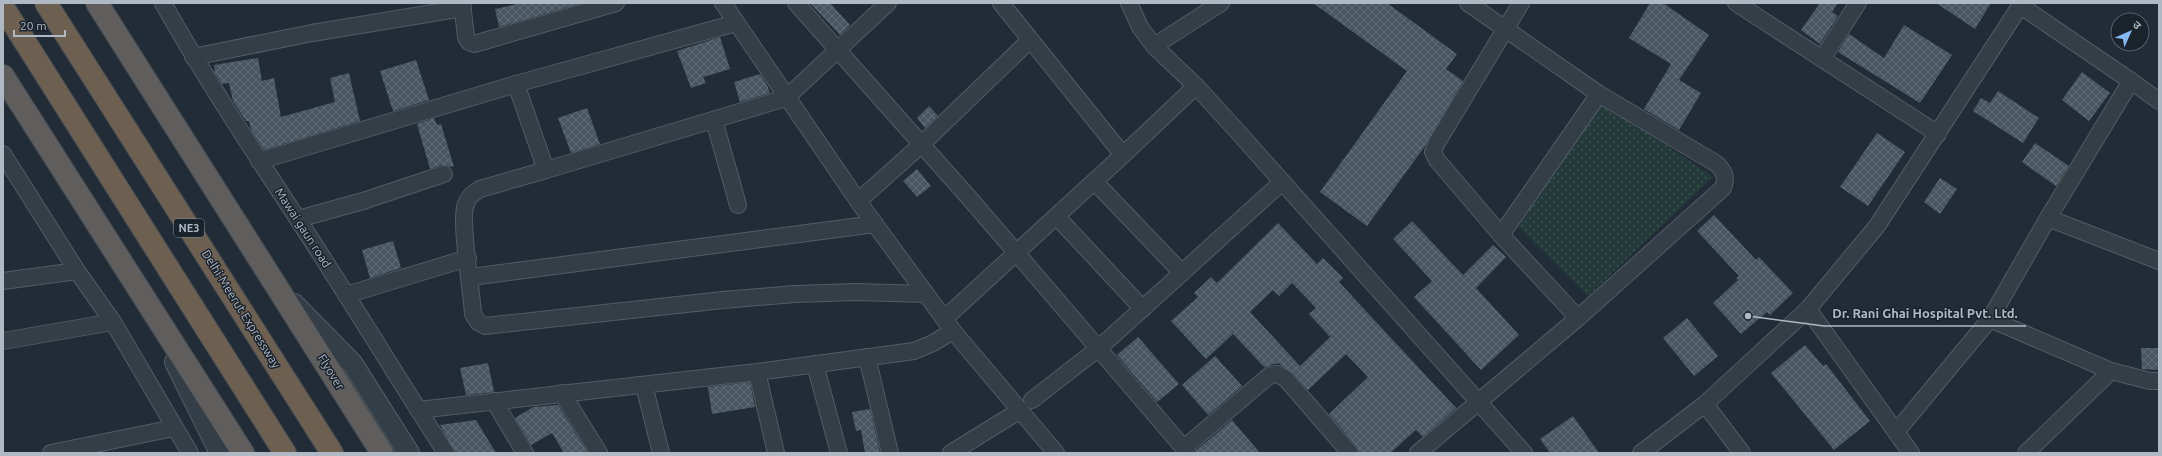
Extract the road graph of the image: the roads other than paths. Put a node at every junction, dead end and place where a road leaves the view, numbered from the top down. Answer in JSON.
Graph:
{"nodes":[{"id":1,"x":46,"y":3,"type":"edge"},
{"id":2,"x":163,"y":3,"type":"edge"},
{"id":3,"x":616,"y":3,"type":"edge"},
{"id":4,"x":723,"y":3,"type":"edge"},
{"id":5,"x":796,"y":3,"type":"edge"},
{"id":6,"x":888,"y":3,"type":"edge"},
{"id":7,"x":1001,"y":3,"type":"edge"},
{"id":8,"x":1129,"y":3,"type":"edge"},
{"id":9,"x":1221,"y":3,"type":"edge"},
{"id":10,"x":1468,"y":3,"type":"edge"},
{"id":11,"x":1522,"y":3,"type":"edge"},
{"id":12,"x":1736,"y":3,"type":"edge"},
{"id":13,"x":1858,"y":3,"type":"edge"},
{"id":14,"x":2022,"y":4,"type":"edge"},
{"id":15,"x":102,"y":6,"type":"edge"},
{"id":16,"x":462,"y":6,"type":"edge"},
{"id":17,"x":3,"y":7,"type":"edge"},
{"id":18,"x":736,"y":23,"type":"junction"},
{"id":19,"x":1507,"y":28,"type":"junction"},
{"id":20,"x":1030,"y":40,"type":"junction"},
{"id":21,"x":1154,"y":46,"type":"junction"},
{"id":22,"x":836,"y":50,"type":"junction"},
{"id":23,"x":193,"y":57,"type":"junction"},
{"id":24,"x":1822,"y":59,"type":"junction"},
{"id":25,"x":3,"y":76,"type":"edge"},
{"id":26,"x":2131,"y":81,"type":"junction"},
{"id":27,"x":516,"y":84,"type":"junction"},
{"id":28,"x":1196,"y":86,"type":"junction"},
{"id":29,"x":1599,"y":94,"type":"junction"},
{"id":30,"x":786,"y":98,"type":"junction"},
{"id":31,"x":2159,"y":101,"type":"edge"},
{"id":32,"x":714,"y":120,"type":"junction"},
{"id":33,"x":1938,"y":134,"type":"junction"},
{"id":34,"x":922,"y":144,"type":"junction"},
{"id":35,"x":3,"y":154,"type":"edge"},
{"id":36,"x":1123,"y":156,"type":"junction"},
{"id":37,"x":259,"y":161,"type":"junction"},
{"id":38,"x":546,"y":170,"type":"junction"},
{"id":39,"x":444,"y":174,"type":"dead end"},
{"id":40,"x":9,"y":178,"type":"edge"},
{"id":41,"x":1095,"y":182,"type":"junction"},
{"id":42,"x":1282,"y":182,"type":"junction"},
{"id":43,"x":865,"y":195,"type":"dead end"},
{"id":44,"x":738,"y":205,"type":"dead end"},
{"id":45,"x":1057,"y":217,"type":"junction"},
{"id":46,"x":2048,"y":218,"type":"junction"},
{"id":47,"x":298,"y":219,"type":"junction"},
{"id":48,"x":875,"y":224,"type":"junction"},
{"id":49,"x":1501,"y":235,"type":"junction"},
{"id":50,"x":1017,"y":254,"type":"junction"},
{"id":51,"x":468,"y":258,"type":"junction"},
{"id":52,"x":2159,"y":261,"type":"edge"},
{"id":53,"x":77,"y":271,"type":"junction"},
{"id":54,"x":1182,"y":273,"type":"junction"},
{"id":55,"x":470,"y":277,"type":"junction"},
{"id":56,"x":3,"y":281,"type":"edge"},
{"id":57,"x":280,"y":290,"type":"junction"},
{"id":58,"x":346,"y":294,"type":"junction"},
{"id":59,"x":926,"y":294,"type":"junction"},
{"id":60,"x":144,"y":298,"type":"junction"},
{"id":61,"x":1143,"y":308,"type":"junction"},
{"id":62,"x":1808,"y":309,"type":"junction"},
{"id":63,"x":1578,"y":318,"type":"junction"},
{"id":64,"x":1990,"y":319,"type":"junction"},
{"id":65,"x":113,"y":322,"type":"junction"},
{"id":66,"x":949,"y":325,"type":"junction"},
{"id":67,"x":3,"y":341,"type":"edge"},
{"id":68,"x":1099,"y":348,"type":"junction"},
{"id":69,"x":867,"y":357,"type":"junction"},
{"id":70,"x":815,"y":364,"type":"junction"},
{"id":71,"x":2111,"y":371,"type":"junction"},
{"id":72,"x":757,"y":372,"type":"junction"},
{"id":73,"x":2159,"y":381,"type":"edge"},
{"id":74,"x":644,"y":385,"type":"junction"},
{"id":75,"x":562,"y":393,"type":"junction"},
{"id":76,"x":1032,"y":400,"type":"dead end"},
{"id":77,"x":494,"y":401,"type":"junction"},
{"id":78,"x":1478,"y":403,"type":"junction"},
{"id":79,"x":1704,"y":404,"type":"junction"},
{"id":80,"x":418,"y":410,"type":"junction"},
{"id":81,"x":1019,"y":411,"type":"junction"},
{"id":82,"x":174,"y":428,"type":"junction"},
{"id":83,"x":1896,"y":432,"type":"junction"},
{"id":84,"x":1186,"y":451,"type":"edge"},
{"id":85,"x":51,"y":453,"type":"edge"},
{"id":86,"x":190,"y":453,"type":"edge"},
{"id":87,"x":220,"y":453,"type":"edge"},
{"id":88,"x":243,"y":453,"type":"edge"},
{"id":89,"x":285,"y":453,"type":"edge"},
{"id":90,"x":332,"y":453,"type":"edge"},
{"id":91,"x":382,"y":453,"type":"edge"},
{"id":92,"x":409,"y":453,"type":"edge"},
{"id":93,"x":446,"y":453,"type":"edge"},
{"id":94,"x":525,"y":453,"type":"edge"},
{"id":95,"x":599,"y":453,"type":"edge"},
{"id":96,"x":661,"y":453,"type":"edge"},
{"id":97,"x":776,"y":453,"type":"edge"},
{"id":98,"x":839,"y":453,"type":"edge"},
{"id":99,"x":890,"y":453,"type":"edge"},
{"id":100,"x":951,"y":453,"type":"edge"},
{"id":101,"x":1056,"y":453,"type":"edge"},
{"id":102,"x":1350,"y":453,"type":"edge"},
{"id":103,"x":1418,"y":453,"type":"edge"},
{"id":104,"x":1524,"y":453,"type":"edge"},
{"id":105,"x":1642,"y":453,"type":"edge"},
{"id":106,"x":1742,"y":453,"type":"edge"},
{"id":107,"x":1911,"y":453,"type":"edge"},
{"id":108,"x":2026,"y":453,"type":"edge"}],
"edges":[{"from":1,"to":90,"type":"highway","name":"Delhi-Meerut Expressway","number":"NE3"},
{"from":2,"to":23,"type":"street","name":"Mawai gaun road"},
{"from":3,"to":16,"type":"street"},
{"from":4,"to":18,"type":"street"},
{"from":5,"to":22,"type":"street"},
{"from":6,"to":22,"type":"street"},
{"from":7,"to":20,"type":"street"},
{"from":8,"to":21,"type":"street"},
{"from":9,"to":21,"type":"street"},
{"from":10,"to":19,"type":"street"},
{"from":11,"to":19,"type":"street"},
{"from":12,"to":24,"type":"street"},
{"from":13,"to":24,"type":"street"},
{"from":14,"to":26,"type":"street"},
{"from":14,"to":33,"type":"street"},
{"from":15,"to":57,"type":"highway","name":"Flyover"},
{"from":16,"to":23,"type":"street"},
{"from":17,"to":89,"type":"highway"},
{"from":18,"to":27,"type":"street"},
{"from":18,"to":30,"type":"street"},
{"from":19,"to":29,"type":"street"},
{"from":19,"to":49,"type":"street"},
{"from":20,"to":34,"type":"street"},
{"from":20,"to":36,"type":"street"},
{"from":21,"to":28,"type":"street"},
{"from":22,"to":30,"type":"street"},
{"from":22,"to":34,"type":"street"},
{"from":23,"to":37,"type":"street","name":"Mawai gaun road"},
{"from":24,"to":33,"type":"street"},
{"from":25,"to":60,"type":"highway"},
{"from":26,"to":31,"type":"street"},
{"from":26,"to":46,"type":"street"},
{"from":27,"to":37,"type":"street"},
{"from":27,"to":38,"type":"street"},
{"from":28,"to":36,"type":"street"},
{"from":28,"to":42,"type":"street"},
{"from":29,"to":49,"type":"street"},
{"from":29,"to":63,"type":"street"},
{"from":30,"to":32,"type":"street"},
{"from":30,"to":48,"type":"street"},
{"from":32,"to":38,"type":"street"},
{"from":32,"to":44,"type":"street"},
{"from":33,"to":62,"type":"street"},
{"from":34,"to":43,"type":"street"},
{"from":34,"to":50,"type":"street"},
{"from":35,"to":40,"type":"street"},
{"from":36,"to":41,"type":"street"},
{"from":37,"to":47,"type":"street","name":"Mawai gaun road"},
{"from":38,"to":51,"type":"street"},
{"from":39,"to":47,"type":"street"},
{"from":40,"to":53,"type":"street"},
{"from":41,"to":45,"type":"street"},
{"from":41,"to":54,"type":"street"},
{"from":42,"to":54,"type":"street"},
{"from":42,"to":78,"type":"street"},
{"from":45,"to":50,"type":"street"},
{"from":45,"to":61,"type":"street"},
{"from":46,"to":52,"type":"street"},
{"from":46,"to":64,"type":"street"},
{"from":47,"to":58,"type":"street","name":"Mawai gaun road"},
{"from":48,"to":55,"type":"street"},
{"from":48,"to":59,"type":"street"},
{"from":49,"to":63,"type":"street"},
{"from":50,"to":66,"type":"street"},
{"from":50,"to":68,"type":"street"},
{"from":51,"to":55,"type":"street"},
{"from":51,"to":58,"type":"street"},
{"from":53,"to":56,"type":"street"},
{"from":53,"to":65,"type":"street"},
{"from":54,"to":61,"type":"street"},
{"from":55,"to":59,"type":"street"},
{"from":57,"to":91,"type":"highway","name":"Flyover"},
{"from":57,"to":92,"type":"street"},
{"from":58,"to":80,"type":"street","name":"Mawai gaun road"},
{"from":59,"to":66,"type":"street"},
{"from":60,"to":87,"type":"street"},
{"from":60,"to":88,"type":"highway"},
{"from":61,"to":68,"type":"street"},
{"from":62,"to":79,"type":"street"},
{"from":62,"to":83,"type":"street"},
{"from":63,"to":78,"type":"street"},
{"from":64,"to":71,"type":"street"},
{"from":64,"to":83,"type":"street"},
{"from":65,"to":67,"type":"street"},
{"from":65,"to":82,"type":"street"},
{"from":66,"to":69,"type":"street"},
{"from":66,"to":81,"type":"street"},
{"from":68,"to":76,"type":"street"},
{"from":68,"to":84,"type":"street"},
{"from":69,"to":70,"type":"street"},
{"from":69,"to":99,"type":"street"},
{"from":70,"to":72,"type":"street"},
{"from":70,"to":98,"type":"street"},
{"from":71,"to":73,"type":"street"},
{"from":71,"to":108,"type":"street"},
{"from":72,"to":74,"type":"street"},
{"from":72,"to":97,"type":"street"},
{"from":74,"to":75,"type":"street"},
{"from":74,"to":96,"type":"street"},
{"from":75,"to":77,"type":"street"},
{"from":75,"to":95,"type":"street"},
{"from":77,"to":80,"type":"street"},
{"from":77,"to":94,"type":"street"},
{"from":78,"to":103,"type":"street"},
{"from":78,"to":104,"type":"street"},
{"from":79,"to":105,"type":"street"},
{"from":79,"to":106,"type":"street"},
{"from":80,"to":93,"type":"street","name":"Mawai gaun road"},
{"from":81,"to":100,"type":"street"},
{"from":81,"to":101,"type":"street"},
{"from":82,"to":85,"type":"street"},
{"from":82,"to":86,"type":"street"},
{"from":83,"to":107,"type":"street"},
{"from":84,"to":102,"type":"street"}]}
